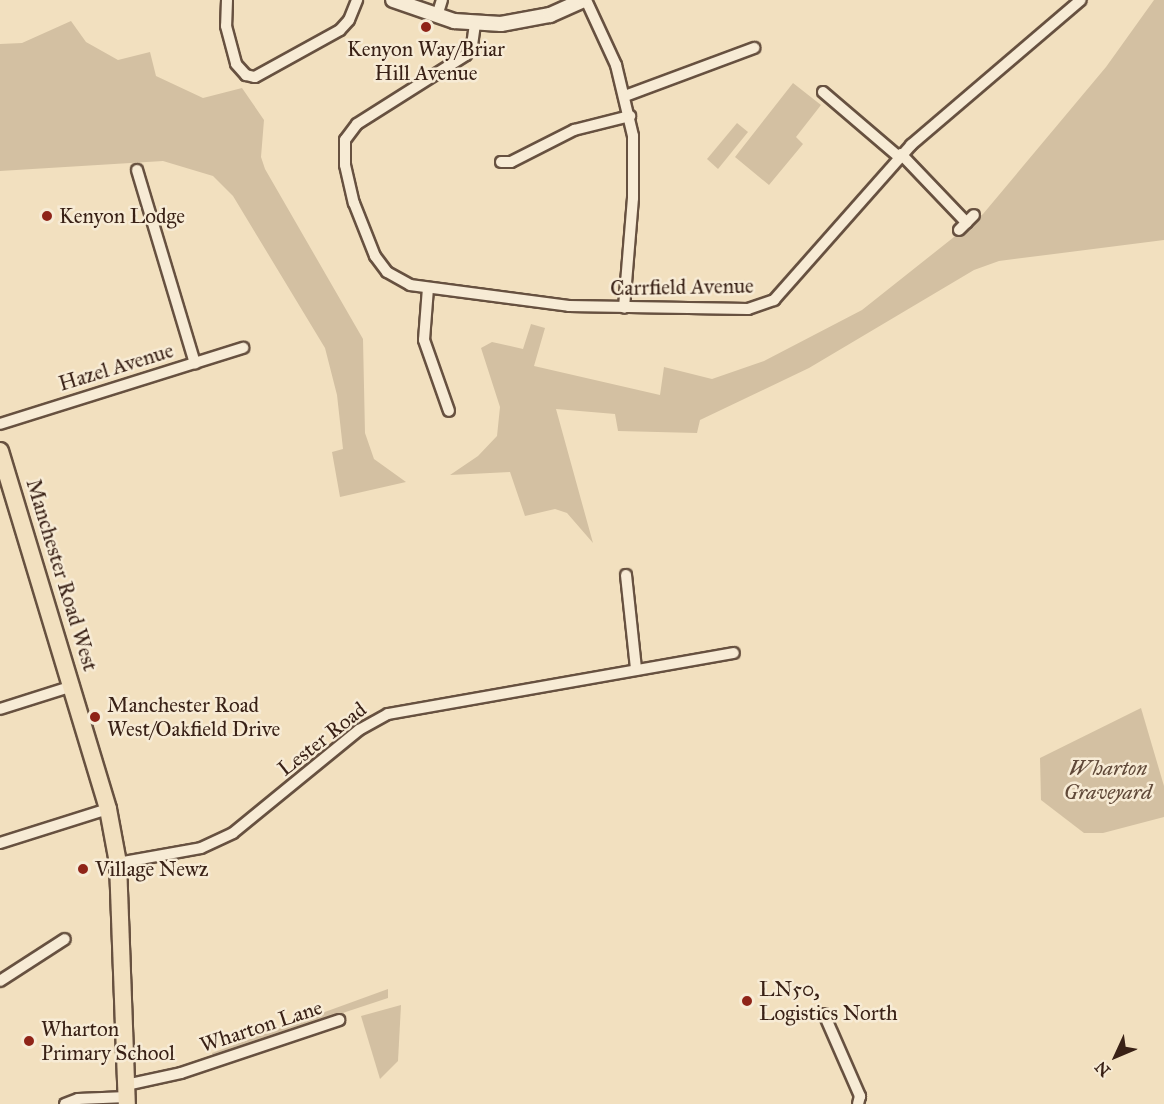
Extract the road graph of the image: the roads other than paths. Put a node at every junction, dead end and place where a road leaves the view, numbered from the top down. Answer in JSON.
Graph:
{"nodes":[{"id":1,"x":227,"y":0,"type":"edge"},
{"id":2,"x":357,"y":0,"type":"edge"},
{"id":3,"x":393,"y":0,"type":"edge"},
{"id":4,"x":442,"y":0,"type":"edge"},
{"id":5,"x":585,"y":0,"type":"edge"},
{"id":6,"x":1081,"y":0,"type":"edge"},
{"id":7,"x":437,"y":16,"type":"junction"},
{"id":8,"x":475,"y":24,"type":"junction"},
{"id":9,"x":754,"y":48,"type":"dead end"},
{"id":10,"x":823,"y":92,"type":"dead end"},
{"id":11,"x":626,"y":96,"type":"junction"},
{"id":12,"x":630,"y":116,"type":"junction"},
{"id":13,"x":900,"y":156,"type":"junction"},
{"id":14,"x":501,"y":162,"type":"dead end"},
{"id":15,"x":137,"y":170,"type":"dead end"},
{"id":16,"x":967,"y":223,"type":"dead end"},
{"id":17,"x":428,"y":288,"type":"junction"},
{"id":18,"x":624,"y":309,"type":"junction"},
{"id":19,"x":243,"y":348,"type":"dead end"},
{"id":20,"x":195,"y":363,"type":"junction"},
{"id":21,"x":449,"y":411,"type":"dead end"},
{"id":22,"x":0,"y":424,"type":"edge"},
{"id":23,"x":0,"y":450,"type":"edge"},
{"id":24,"x":626,"y":576,"type":"dead end"},
{"id":25,"x":734,"y":653,"type":"dead end"},
{"id":26,"x":636,"y":669,"type":"junction"},
{"id":27,"x":73,"y":686,"type":"junction"},
{"id":28,"x":0,"y":709,"type":"edge"},
{"id":29,"x":108,"y":809,"type":"junction"},
{"id":30,"x":0,"y":843,"type":"edge"},
{"id":31,"x":118,"y":863,"type":"junction"},
{"id":32,"x":65,"y":939,"type":"dead end"},
{"id":33,"x":0,"y":981,"type":"edge"},
{"id":34,"x":824,"y":1014,"type":"dead end"},
{"id":35,"x":339,"y":1020,"type":"dead end"},
{"id":36,"x":127,"y":1095,"type":"edge"},
{"id":37,"x":65,"y":1104,"type":"edge"},
{"id":38,"x":858,"y":1104,"type":"edge"}],
"edges":[{"from":1,"to":2,"type":"street"},
{"from":3,"to":7,"type":"street"},
{"from":4,"to":7,"type":"street"},
{"from":5,"to":8,"type":"street"},
{"from":5,"to":11,"type":"street"},
{"from":6,"to":13,"type":"street","name":"Carrfield Avenue"},
{"from":7,"to":8,"type":"street"},
{"from":8,"to":17,"type":"street","name":"Carrfield Avenue"},
{"from":9,"to":11,"type":"street"},
{"from":10,"to":13,"type":"street"},
{"from":11,"to":12,"type":"street"},
{"from":12,"to":14,"type":"street"},
{"from":12,"to":18,"type":"street"},
{"from":13,"to":16,"type":"street"},
{"from":13,"to":18,"type":"street","name":"Carrfield Avenue"},
{"from":15,"to":20,"type":"street"},
{"from":17,"to":18,"type":"street","name":"Carrfield Avenue"},
{"from":17,"to":21,"type":"street"},
{"from":19,"to":20,"type":"street","name":"Hazel Avenue"},
{"from":20,"to":22,"type":"street","name":"Hazel Avenue"},
{"from":23,"to":27,"type":"main road","name":"Manchester Road West"},
{"from":24,"to":26,"type":"street"},
{"from":25,"to":26,"type":"street","name":"Lester Road"},
{"from":26,"to":31,"type":"street","name":"Lester Road"},
{"from":27,"to":28,"type":"street"},
{"from":27,"to":29,"type":"main road","name":"Manchester Road West"},
{"from":29,"to":30,"type":"street"},
{"from":29,"to":31,"type":"main road","name":"Manchester Road West"},
{"from":31,"to":36,"type":"main road","name":"Manchester Road West"},
{"from":32,"to":33,"type":"street"},
{"from":34,"to":38,"type":"street"},
{"from":35,"to":36,"type":"street","name":"Wharton Lane"},
{"from":36,"to":37,"type":"street","name":"Wharton Lane"}]}
